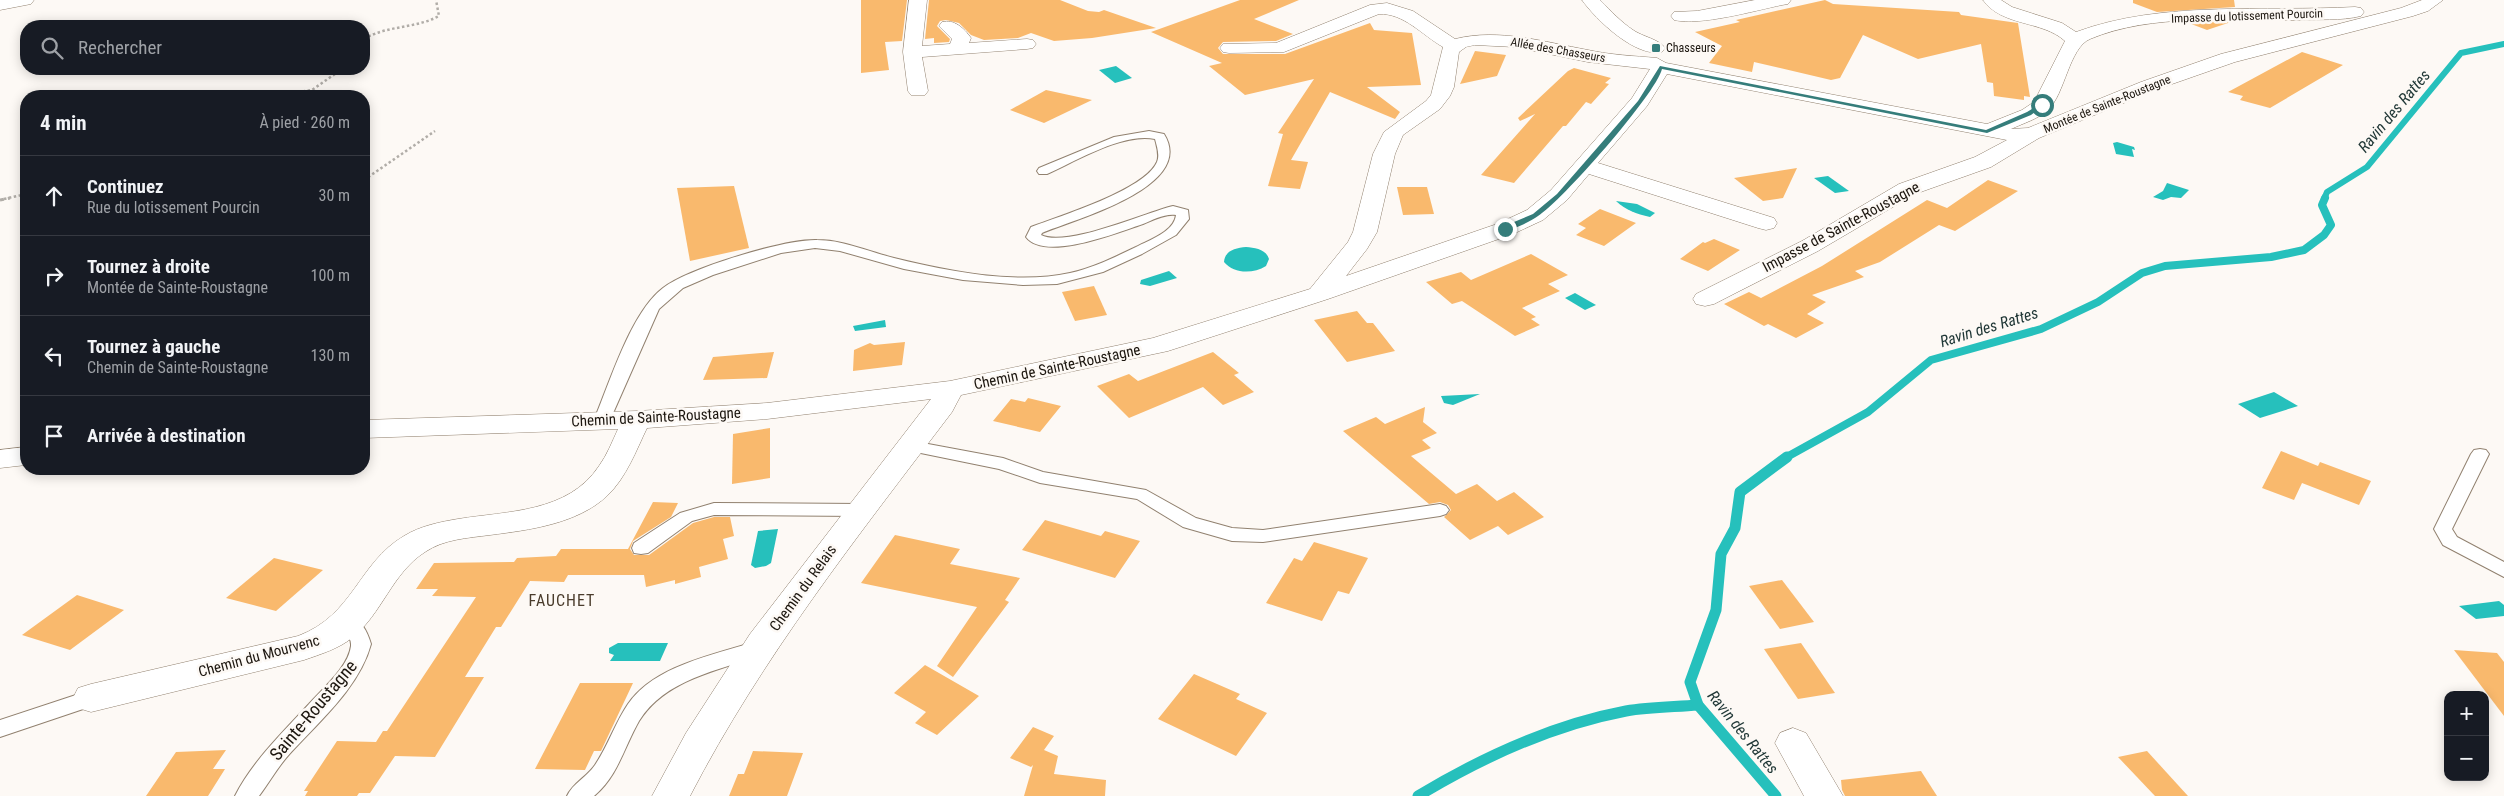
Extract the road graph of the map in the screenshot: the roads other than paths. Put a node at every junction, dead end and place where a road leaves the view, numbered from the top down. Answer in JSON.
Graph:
{"nodes":[{"id":1,"x":25,"y":0,"type":"edge"},
{"id":2,"x":918,"y":0,"type":"edge"},
{"id":3,"x":1591,"y":0,"type":"edge"},
{"id":4,"x":1782,"y":0,"type":"edge"},
{"id":5,"x":1992,"y":0,"type":"edge"},
{"id":6,"x":2428,"y":4,"type":"edge"},
{"id":7,"x":0,"y":5,"type":"edge"},
{"id":8,"x":948,"y":26,"type":"dead end"},
{"id":9,"x":1669,"y":38,"type":"edge"},
{"id":10,"x":2075,"y":40,"type":"junction"},
{"id":11,"x":1027,"y":44,"type":"dead end"},
{"id":12,"x":1454,"y":46,"type":"junction"},
{"id":13,"x":1229,"y":48,"type":"dead end"},
{"id":14,"x":956,"y":49,"type":"junction"},
{"id":15,"x":912,"y":52,"type":"junction"},
{"id":16,"x":918,"y":91,"type":"dead end"},
{"id":17,"x":1987,"y":132,"type":"junction"},
{"id":18,"x":2032,"y":134,"type":"junction"},
{"id":19,"x":1586,"y":166,"type":"junction"},
{"id":20,"x":1043,"y":171,"type":"dead end"},
{"id":21,"x":1766,"y":223,"type":"dead end"},
{"id":22,"x":1319,"y":294,"type":"junction"},
{"id":23,"x":1705,"y":299,"type":"dead end"},
{"id":24,"x":950,"y":389,"type":"junction"},
{"id":25,"x":602,"y":420,"type":"junction"},
{"id":26,"x":637,"y":420,"type":"junction"},
{"id":27,"x":370,"y":429,"type":"edge"},
{"id":28,"x":912,"y":446,"type":"junction"},
{"id":29,"x":2480,"y":454,"type":"dead end"},
{"id":30,"x":20,"y":457,"type":"edge"},
{"id":31,"x":0,"y":459,"type":"edge"},
{"id":32,"x":861,"y":510,"type":"junction"},
{"id":33,"x":1440,"y":510,"type":"dead end"},
{"id":34,"x":640,"y":548,"type":"dead end"},
{"id":35,"x":2504,"y":570,"type":"edge"},
{"id":36,"x":348,"y":623,"type":"junction"},
{"id":37,"x":758,"y":649,"type":"junction"},
{"id":38,"x":91,"y":698,"type":"joint"},
{"id":39,"x":8,"y":728,"type":"edge"},
{"id":40,"x":0,"y":743,"type":"edge"},
{"id":41,"x":1793,"y":743,"type":"dead end"},
{"id":42,"x":246,"y":796,"type":"edge"},
{"id":43,"x":578,"y":796,"type":"edge"},
{"id":44,"x":671,"y":796,"type":"edge"},
{"id":45,"x":1824,"y":796,"type":"edge"}],
"edges":[{"from":1,"to":7,"type":"street"},
{"from":2,"to":15,"type":"street"},
{"from":3,"to":9,"type":"street"},
{"from":4,"to":9,"type":"street"},
{"from":5,"to":10,"type":"street"},
{"from":6,"to":10,"type":"street","name":"Impasse du lotissement Pourcin"},
{"from":6,"to":18,"type":"street","name":"Montée de Sainte-Roustagne"},
{"from":8,"to":14,"type":"street"},
{"from":9,"to":12,"type":"street","name":"Allée des Chasseurs"},
{"from":9,"to":17,"type":"street","name":"Montée de Sainte-Roustagne"},
{"from":9,"to":19,"type":"street","name":"Chemin de Sainte-Roustagne"},
{"from":10,"to":17,"type":"street"},
{"from":11,"to":14,"type":"street"},
{"from":12,"to":13,"type":"street"},
{"from":12,"to":22,"type":"street"},
{"from":14,"to":15,"type":"street"},
{"from":15,"to":16,"type":"street"},
{"from":17,"to":18,"type":"street","name":"Montée de Sainte-Roustagne"},
{"from":18,"to":23,"type":"street","name":"Impasse de Sainte-Roustagne"},
{"from":19,"to":21,"type":"street"},
{"from":19,"to":22,"type":"street","name":"Chemin de Sainte-Roustagne"},
{"from":20,"to":25,"type":"lane"},
{"from":22,"to":24,"type":"street","name":"Chemin de Sainte-Roustagne"},
{"from":24,"to":26,"type":"street","name":"Chemin de Sainte-Roustagne"},
{"from":24,"to":28,"type":"street","name":"Chemin du Relais"},
{"from":25,"to":26,"type":"street","name":"Chemin de Sainte-Roustagne"},
{"from":25,"to":27,"type":"street","name":"Chemin de Sainte-Roustagne"},
{"from":26,"to":36,"type":"street","name":"Chemin du Mourvenc"},
{"from":28,"to":32,"type":"street","name":"Chemin du Relais"},
{"from":28,"to":33,"type":"lane"},
{"from":29,"to":35,"type":"lane"},
{"from":30,"to":31,"type":"street"},
{"from":32,"to":34,"type":"lane"},
{"from":32,"to":37,"type":"street","name":"Chemin du Relais"},
{"from":36,"to":38,"type":"street","name":"Chemin du Mourvenc"},
{"from":36,"to":42,"type":"lane","name":"Sainte-Roustagne"},
{"from":37,"to":43,"type":"lane"},
{"from":37,"to":44,"type":"street","name":"Chemin du Relais"},
{"from":38,"to":39,"type":"lane"},
{"from":39,"to":40,"type":"lane"},
{"from":41,"to":45,"type":"street"}]}
